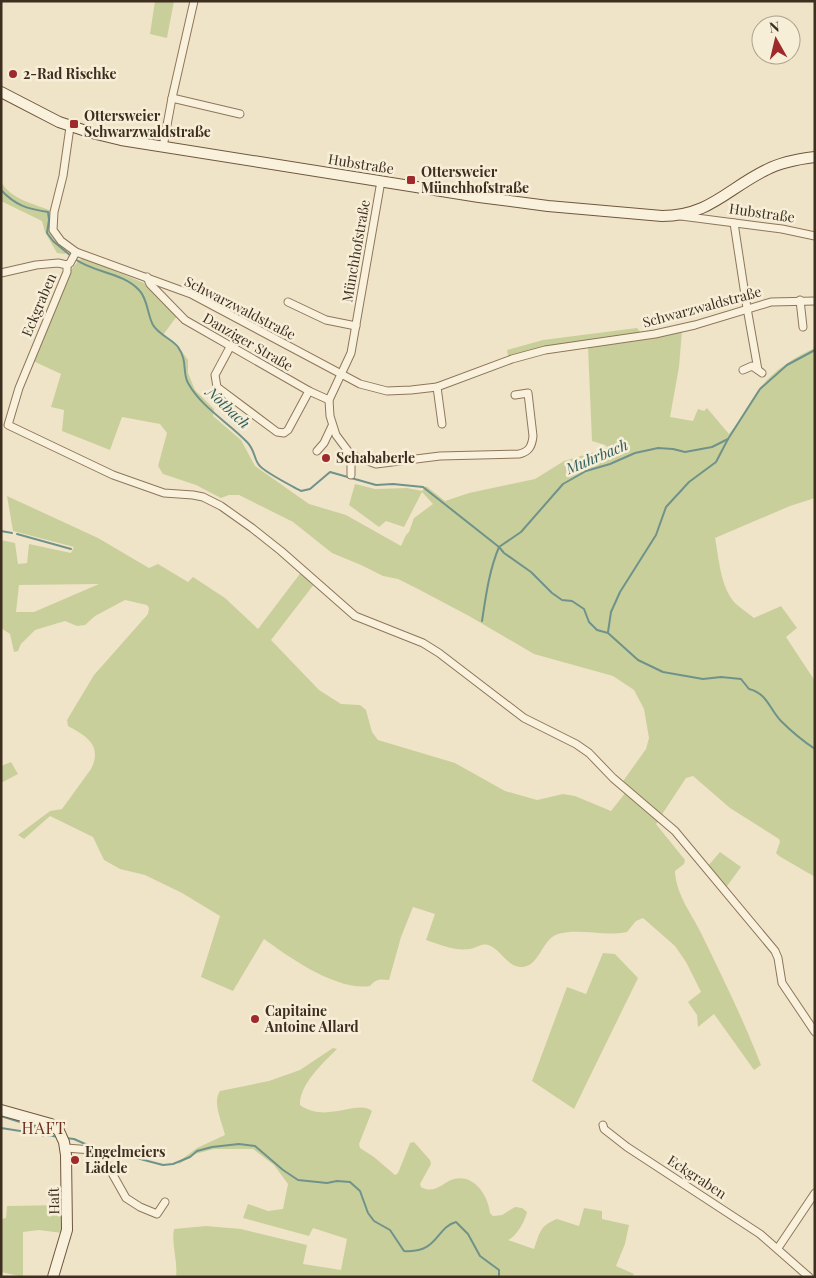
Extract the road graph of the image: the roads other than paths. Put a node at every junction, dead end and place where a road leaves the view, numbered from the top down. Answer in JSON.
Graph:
{"nodes":[{"id":1,"x":194,"y":1,"type":"edge"},
{"id":2,"x":1,"y":92,"type":"edge"},
{"id":3,"x":172,"y":98,"type":"junction"},
{"id":4,"x":240,"y":114,"type":"dead end"},
{"id":5,"x":70,"y":127,"type":"junction"},
{"id":6,"x":163,"y":147,"type":"junction"},
{"id":7,"x":815,"y":157,"type":"edge"},
{"id":8,"x":381,"y":181,"type":"junction"},
{"id":9,"x":678,"y":216,"type":"junction"},
{"id":10,"x":734,"y":223,"type":"junction"},
{"id":11,"x":815,"y":236,"type":"edge"},
{"id":12,"x":75,"y":254,"type":"junction"},
{"id":13,"x":68,"y":264,"type":"junction"},
{"id":14,"x":1,"y":273,"type":"edge"},
{"id":15,"x":146,"y":277,"type":"junction"},
{"id":16,"x":171,"y":286,"type":"junction"},
{"id":17,"x":161,"y":296,"type":"junction"},
{"id":18,"x":800,"y":300,"type":"junction"},
{"id":19,"x":815,"y":300,"type":"edge"},
{"id":20,"x":288,"y":302,"type":"dead end"},
{"id":21,"x":747,"y":308,"type":"junction"},
{"id":22,"x":356,"y":326,"type":"junction"},
{"id":23,"x":803,"y":327,"type":"dead end"},
{"id":24,"x":230,"y":347,"type":"junction"},
{"id":25,"x":743,"y":370,"type":"dead end"},
{"id":26,"x":342,"y":376,"type":"junction"},
{"id":27,"x":437,"y":386,"type":"junction"},
{"id":28,"x":309,"y":391,"type":"junction"},
{"id":29,"x":515,"y":395,"type":"dead end"},
{"id":30,"x":329,"y":400,"type":"junction"},
{"id":31,"x":442,"y":424,"type":"dead end"},
{"id":32,"x":332,"y":426,"type":"junction"},
{"id":33,"x":317,"y":451,"type":"dead end"},
{"id":34,"x":351,"y":454,"type":"junction"},
{"id":35,"x":351,"y":474,"type":"dead end"},
{"id":36,"x":815,"y":1032,"type":"edge"},
{"id":37,"x":1,"y":1110,"type":"edge"},
{"id":38,"x":603,"y":1125,"type":"dead end"},
{"id":39,"x":63,"y":1140,"type":"junction"},
{"id":40,"x":815,"y":1193,"type":"edge"},
{"id":41,"x":165,"y":1202,"type":"dead end"},
{"id":42,"x":778,"y":1248,"type":"junction"},
{"id":43,"x":53,"y":1277,"type":"edge"},
{"id":44,"x":809,"y":1277,"type":"edge"}],
"edges":[{"from":1,"to":3,"type":"street"},
{"from":2,"to":5,"type":"main road","name":"Hubstraße"},
{"from":3,"to":4,"type":"street"},
{"from":3,"to":6,"type":"street"},
{"from":5,"to":6,"type":"main road","name":"Hubstraße"},
{"from":5,"to":12,"type":"street","name":"Schwarzwaldstraße"},
{"from":6,"to":8,"type":"main road","name":"Hubstraße"},
{"from":7,"to":9,"type":"main road"},
{"from":8,"to":9,"type":"main road","name":"Hubstraße"},
{"from":8,"to":22,"type":"street","name":"Münchhofstraße"},
{"from":9,"to":10,"type":"street","name":"Hubstraße"},
{"from":10,"to":11,"type":"street","name":"Hubstraße"},
{"from":10,"to":21,"type":"street"},
{"from":12,"to":13,"type":"street","name":"Eckgraben"},
{"from":12,"to":15,"type":"street","name":"Schwarzwaldstraße"},
{"from":13,"to":14,"type":"street"},
{"from":13,"to":36,"type":"street","name":"Eckgraben"},
{"from":15,"to":16,"type":"street","name":"Schwarzwaldstraße"},
{"from":15,"to":17,"type":"street","name":"Danziger Straße"},
{"from":16,"to":17,"type":"street"},
{"from":16,"to":26,"type":"street","name":"Schwarzwaldstraße"},
{"from":17,"to":24,"type":"street","name":"Danziger Straße"},
{"from":18,"to":19,"type":"street","name":"Schwarzwaldstraße"},
{"from":18,"to":21,"type":"street","name":"Schwarzwaldstraße"},
{"from":18,"to":23,"type":"street"},
{"from":20,"to":22,"type":"street"},
{"from":21,"to":25,"type":"street"},
{"from":21,"to":27,"type":"street","name":"Schwarzwaldstraße"},
{"from":22,"to":26,"type":"street","name":"Münchhofstraße"},
{"from":24,"to":28,"type":"street","name":"Danziger Straße"},
{"from":24,"to":28,"type":"street"},
{"from":26,"to":27,"type":"street","name":"Schwarzwaldstraße"},
{"from":26,"to":30,"type":"street","name":"Münchhofstraße"},
{"from":27,"to":31,"type":"street"},
{"from":28,"to":30,"type":"street","name":"Danziger Straße"},
{"from":29,"to":34,"type":"street"},
{"from":30,"to":32,"type":"street"},
{"from":32,"to":33,"type":"street"},
{"from":32,"to":34,"type":"street"},
{"from":34,"to":35,"type":"street"},
{"from":37,"to":39,"type":"main road"},
{"from":38,"to":42,"type":"street","name":"Eckgraben"},
{"from":39,"to":41,"type":"street"},
{"from":39,"to":43,"type":"main road","name":"Haft"},
{"from":40,"to":42,"type":"street"},
{"from":42,"to":44,"type":"street","name":"Eckgraben"}]}
